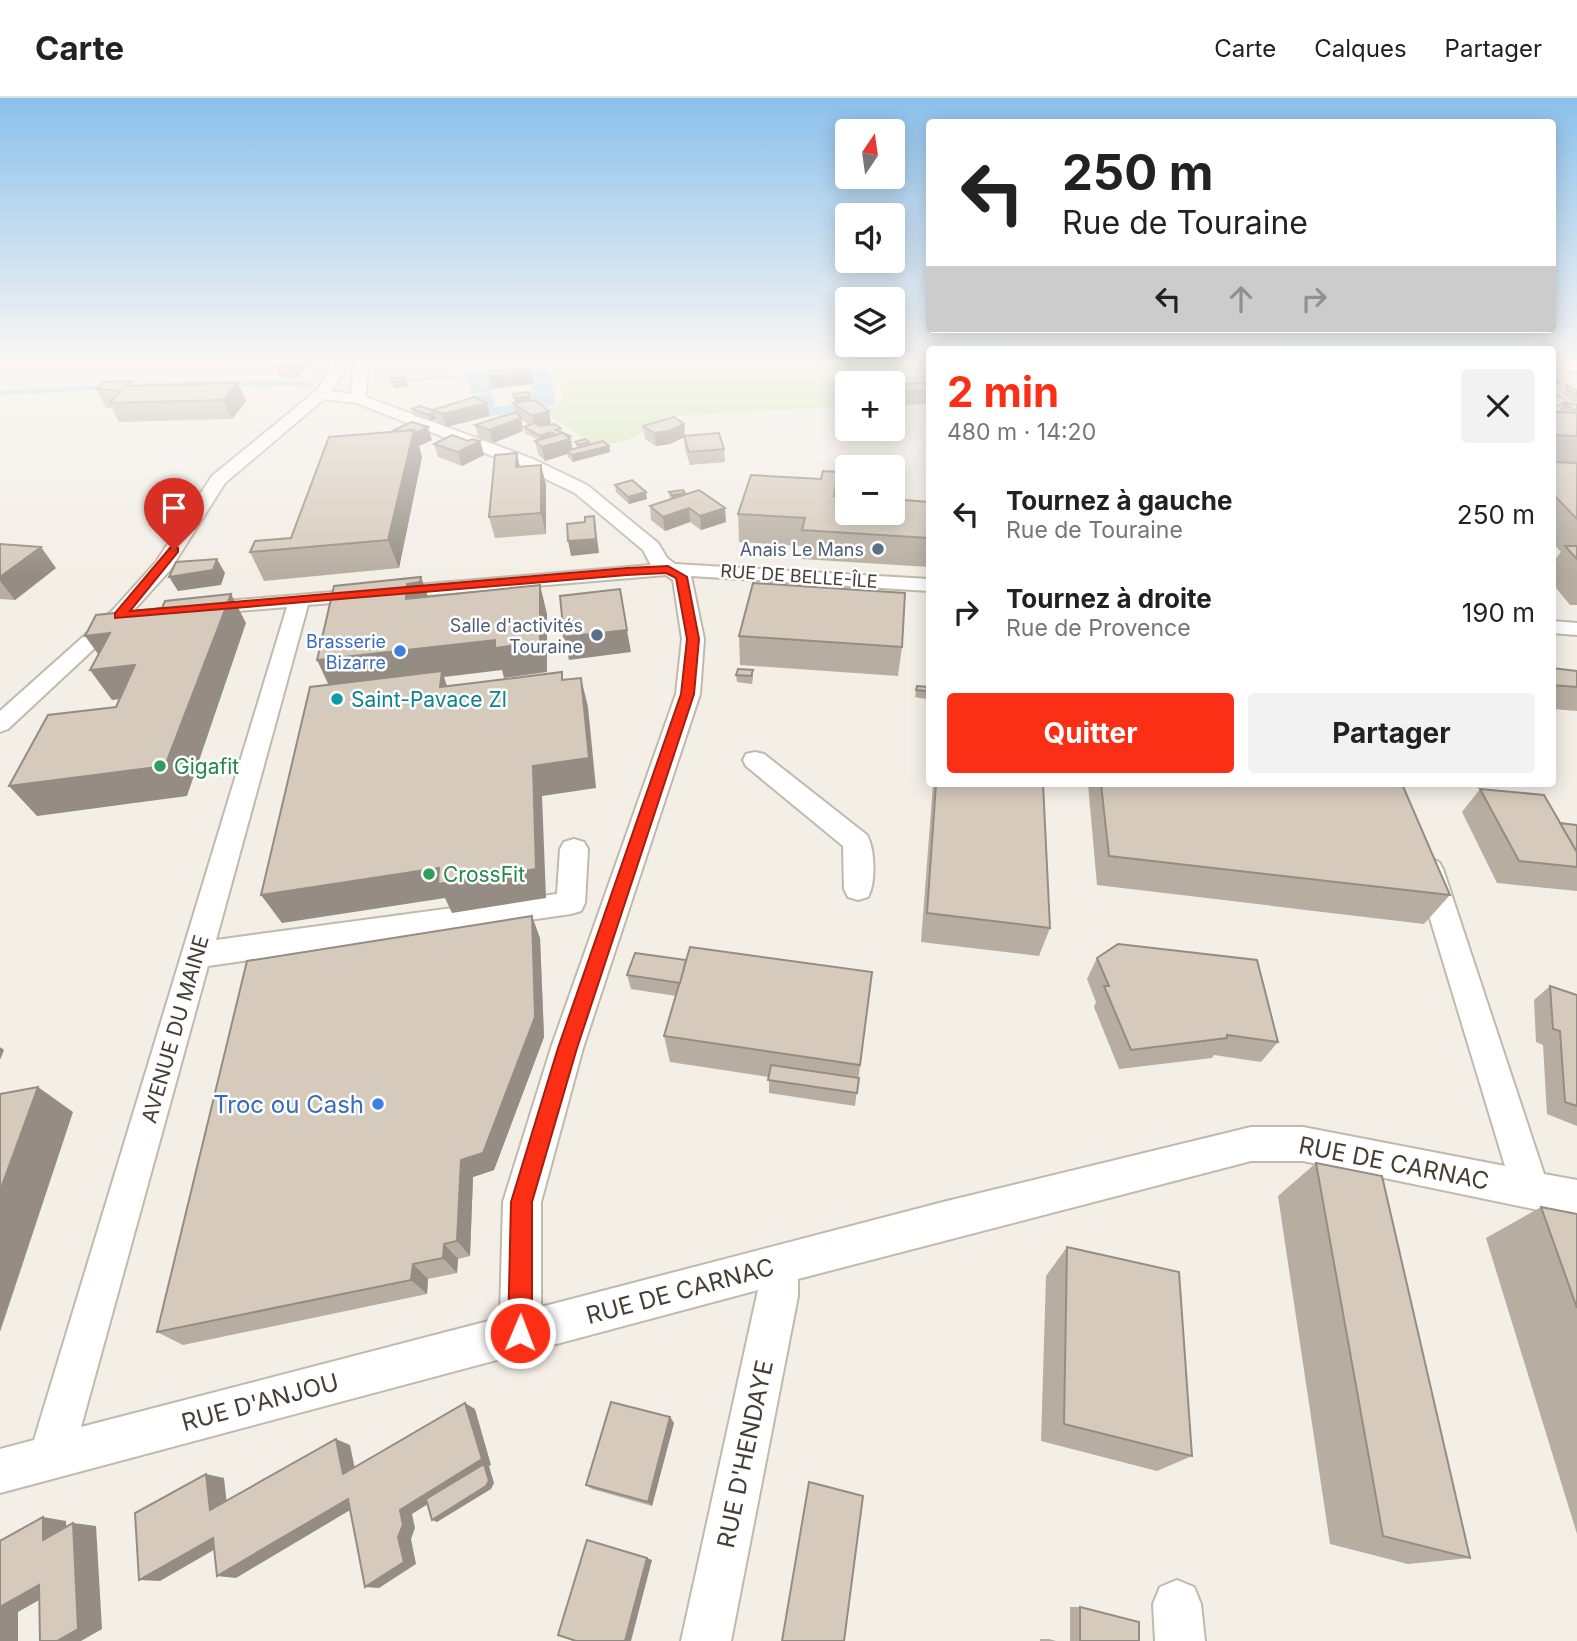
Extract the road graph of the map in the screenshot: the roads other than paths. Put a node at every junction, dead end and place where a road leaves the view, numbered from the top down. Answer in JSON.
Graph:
{"nodes":[{"id":1,"x":275,"y":432,"type":"edge"},
{"id":2,"x":446,"y":432,"type":"edge"},
{"id":3,"x":668,"y":569,"type":"junction"},
{"id":4,"x":926,"y":585,"type":"edge"},
{"id":5,"x":299,"y":600,"type":"junction"},
{"id":6,"x":182,"y":610,"type":"edge"},
{"id":7,"x":143,"y":613,"type":"edge"},
{"id":8,"x":120,"y":615,"type":"junction"},
{"id":9,"x":1556,"y":627,"type":"edge"},
{"id":10,"x":1577,"y":629,"type":"edge"},
{"id":11,"x":0,"y":724,"type":"edge"},
{"id":12,"x":755,"y":760,"type":"dead end"},
{"id":13,"x":1421,"y":845,"type":"edge"},
{"id":14,"x":574,"y":849,"type":"dead end"},
{"id":15,"x":858,"y":888,"type":"dead end"},
{"id":16,"x":197,"y":955,"type":"junction"},
{"id":17,"x":1531,"y":1190,"type":"junction"},
{"id":18,"x":1577,"y":1199,"type":"edge"},
{"id":19,"x":779,"y":1265,"type":"junction"},
{"id":20,"x":520,"y":1333,"type":"junction"},
{"id":21,"x":51,"y":1457,"type":"junction"},
{"id":22,"x":0,"y":1471,"type":"edge"},
{"id":23,"x":706,"y":1641,"type":"edge"}],
"edges":[{"from":1,"to":8,"type":"street"},
{"from":2,"to":3,"type":"street"},
{"from":3,"to":4,"type":"street","name":"RUE DE BELLE-ÎLE"},
{"from":3,"to":5,"type":"street","name":"RUE DE BELLE-ÎLE"},
{"from":3,"to":20,"type":"street"},
{"from":5,"to":6,"type":"street","name":"RUE DE BELLE-ÎLE"},
{"from":5,"to":16,"type":"street","name":"AVENUE DU MAINE"},
{"from":7,"to":8,"type":"street"},
{"from":8,"to":11,"type":"street"},
{"from":9,"to":10,"type":"street"},
{"from":12,"to":15,"type":"street"},
{"from":13,"to":17,"type":"street"},
{"from":14,"to":16,"type":"street"},
{"from":16,"to":21,"type":"street","name":"AVENUE DU MAINE"},
{"from":17,"to":18,"type":"street","name":"RUE DE CARNAC"},
{"from":17,"to":19,"type":"street","name":"RUE DE CARNAC"},
{"from":19,"to":20,"type":"street","name":"RUE DE CARNAC"},
{"from":19,"to":23,"type":"street","name":"RUE D'HENDAYE"},
{"from":20,"to":21,"type":"street","name":"RUE D'ANJOU"},
{"from":21,"to":22,"type":"street","name":"RUE D'ANJOU"}]}
